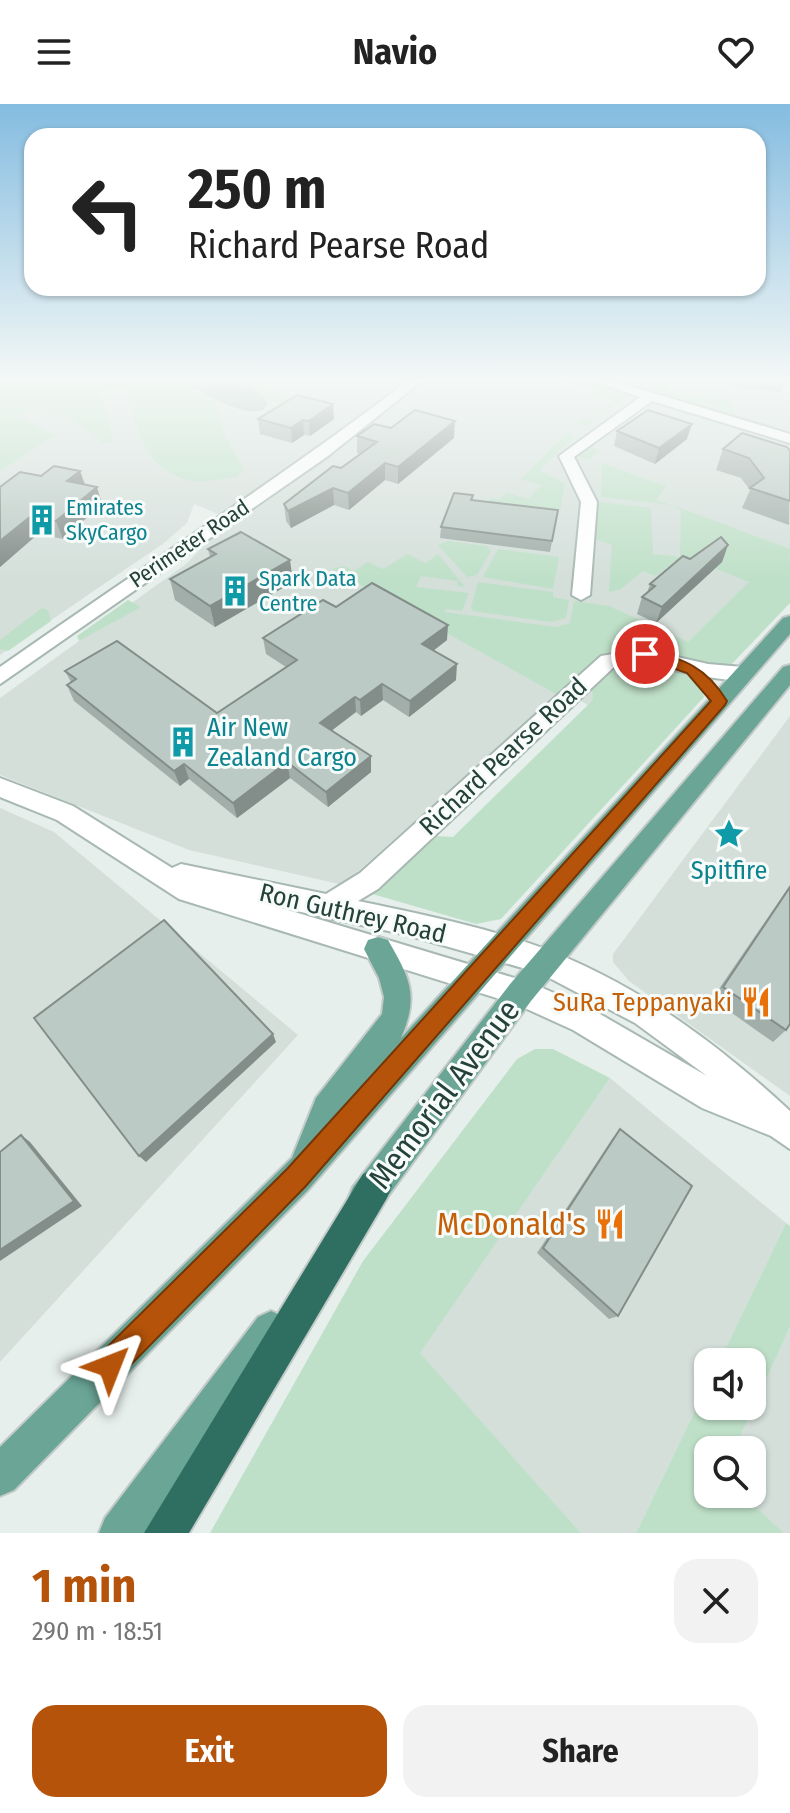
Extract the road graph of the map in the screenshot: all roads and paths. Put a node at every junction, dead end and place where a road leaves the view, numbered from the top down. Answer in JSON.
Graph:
{"nodes":[{"id":1,"x":331,"y":447,"type":"edge"},
{"id":2,"x":579,"y":447,"type":"edge"},
{"id":3,"x":581,"y":595,"type":"dead end"},
{"id":4,"x":790,"y":622,"type":"edge"},
{"id":5,"x":692,"y":669,"type":"junction"},
{"id":6,"x":790,"y":672,"type":"edge"},
{"id":7,"x":743,"y":674,"type":"junction"},
{"id":8,"x":0,"y":677,"type":"edge"},
{"id":9,"x":719,"y":701,"type":"junction"},
{"id":10,"x":0,"y":787,"type":"edge"},
{"id":11,"x":158,"y":871,"type":"junction"},
{"id":12,"x":329,"y":906,"type":"junction"},
{"id":13,"x":500,"y":948,"type":"junction"},
{"id":14,"x":378,"y":949,"type":"junction"},
{"id":15,"x":546,"y":962,"type":"junction"},
{"id":16,"x":474,"y":977,"type":"junction"},
{"id":17,"x":521,"y":992,"type":"junction"},
{"id":18,"x":782,"y":1127,"type":"edge"},
{"id":19,"x":296,"y":1178,"type":"junction"},
{"id":20,"x":375,"y":1186,"type":"junction"},
{"id":21,"x":0,"y":1476,"type":"edge"},
{"id":22,"x":120,"y":1533,"type":"edge"},
{"id":23,"x":165,"y":1533,"type":"edge"}],
"edges":[{"from":1,"to":8,"type":"street","name":"Perimeter Road"},
{"from":2,"to":3,"type":"street"},
{"from":4,"to":7,"type":"main road","name":"Memorial Avenue"},
{"from":5,"to":7,"type":"street","name":"Richard Pearse Road"},
{"from":5,"to":9,"type":"street"},
{"from":5,"to":12,"type":"street","name":"Richard Pearse Road"},
{"from":6,"to":15,"type":"main road","name":"Memorial Avenue"},
{"from":7,"to":9,"type":"main road","name":"Memorial Avenue"},
{"from":9,"to":13,"type":"main road","name":"Memorial Avenue"},
{"from":10,"to":11,"type":"street","name":"Ron Guthrey Road"},
{"from":11,"to":12,"type":"street","name":"Ron Guthrey Road"},
{"from":11,"to":14,"type":"street","name":"Ron Guthrey Road"},
{"from":12,"to":13,"type":"street","name":"Ron Guthrey Road"},
{"from":13,"to":15,"type":"street","name":"Ron Guthrey Road"},
{"from":13,"to":16,"type":"main road","name":"Memorial Avenue"},
{"from":14,"to":16,"type":"street","name":"Ron Guthrey Road"},
{"from":14,"to":19,"type":"main road"},
{"from":15,"to":17,"type":"main road","name":"Memorial Avenue"},
{"from":15,"to":18,"type":"street","name":"Ron Guthrey Road"},
{"from":16,"to":17,"type":"street","name":"Ron Guthrey Road"},
{"from":16,"to":19,"type":"main road","name":"Memorial Avenue"},
{"from":17,"to":18,"type":"street","name":"Ron Guthrey Road"},
{"from":17,"to":20,"type":"main road","name":"Memorial Avenue"},
{"from":19,"to":21,"type":"main road","name":"Memorial Avenue"},
{"from":20,"to":22,"type":"main road","name":"Memorial Avenue"},
{"from":20,"to":23,"type":"highway"}]}
